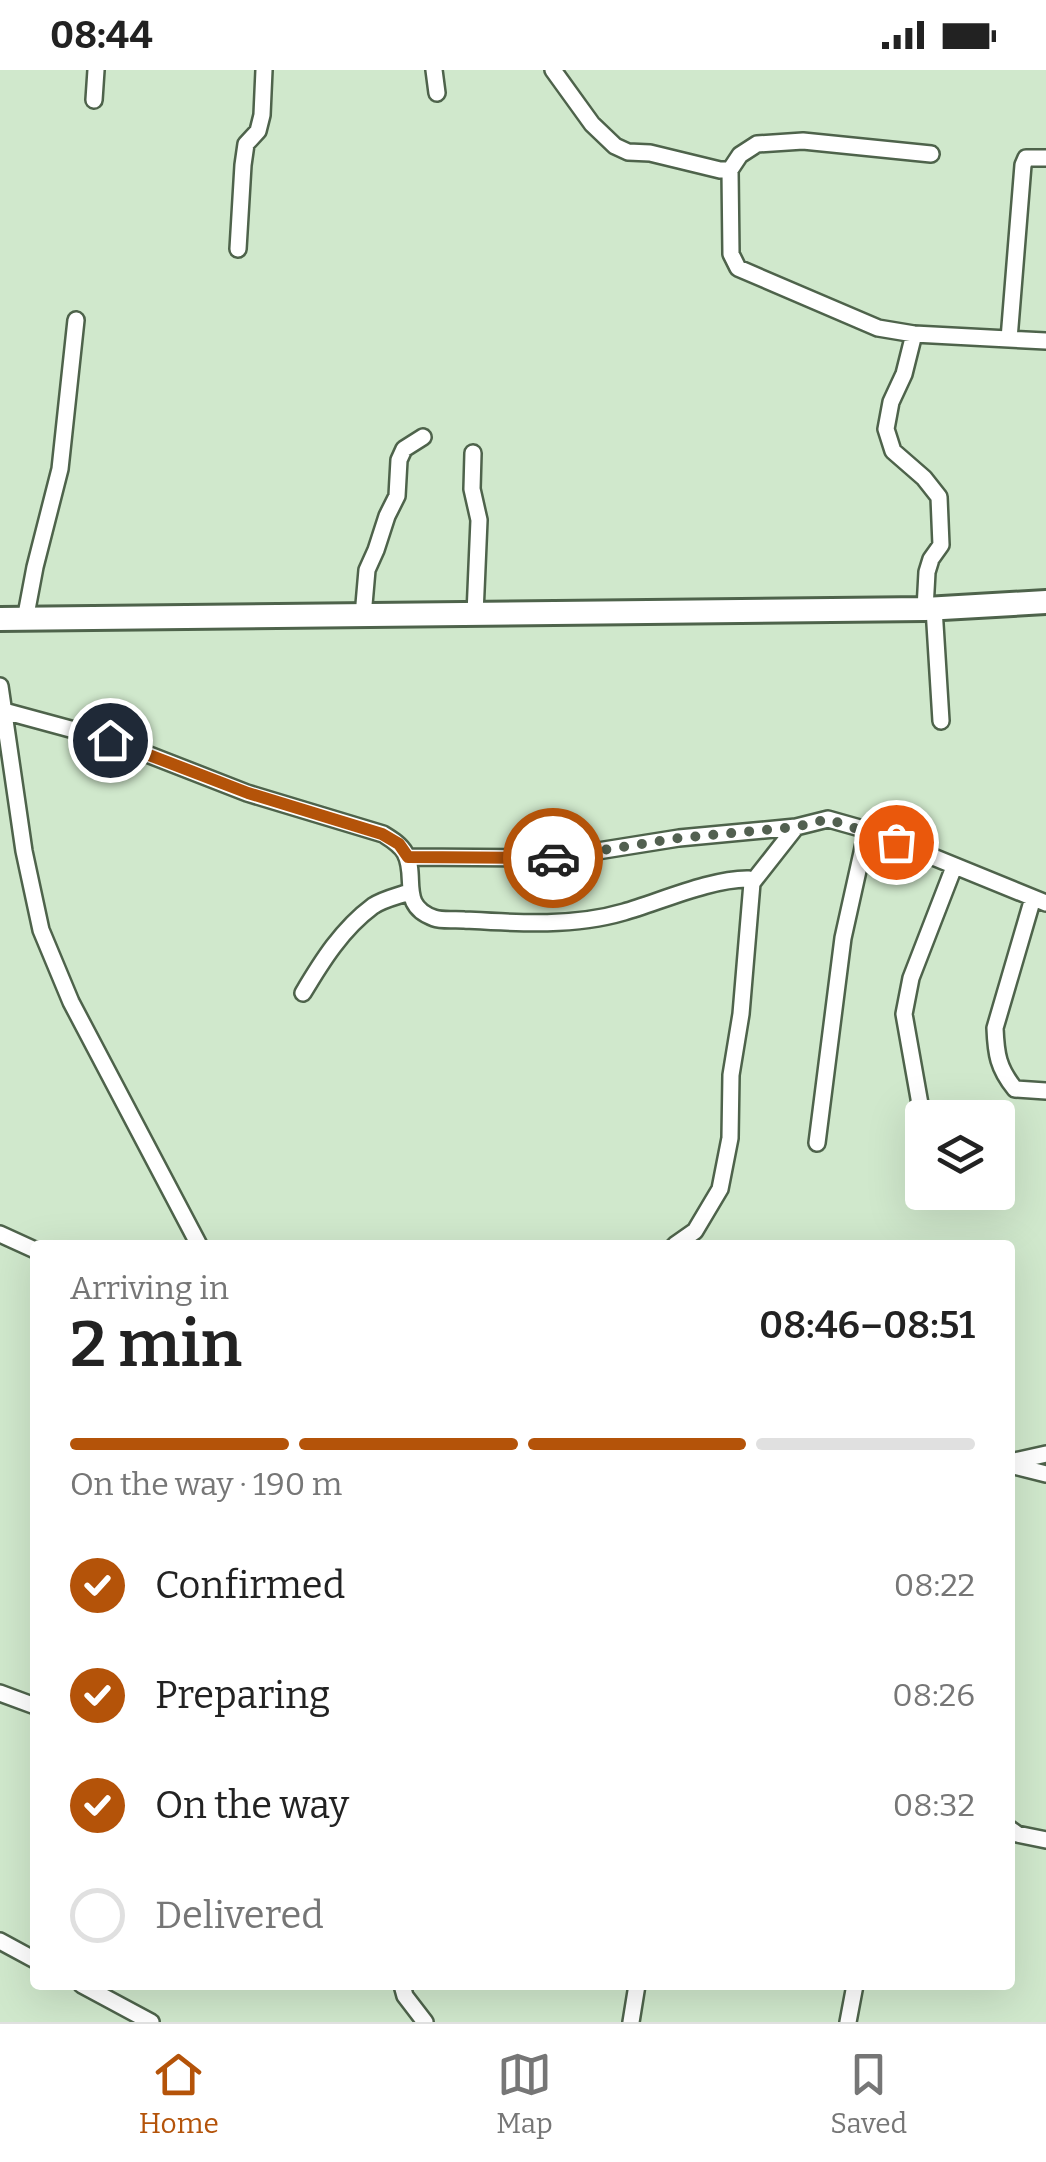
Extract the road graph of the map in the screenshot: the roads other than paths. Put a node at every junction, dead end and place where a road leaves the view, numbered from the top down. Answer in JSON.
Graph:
{"nodes":[{"id":1,"x":96,"y":70,"type":"edge"},
{"id":2,"x":264,"y":70,"type":"edge"},
{"id":3,"x":434,"y":70,"type":"edge"},
{"id":4,"x":552,"y":70,"type":"edge"},
{"id":5,"x":437,"y":93,"type":"dead end"},
{"id":6,"x":94,"y":100,"type":"dead end"},
{"id":7,"x":931,"y":154,"type":"dead end"},
{"id":8,"x":1046,"y":158,"type":"edge"},
{"id":9,"x":730,"y":170,"type":"junction"},
{"id":10,"x":238,"y":249,"type":"dead end"},
{"id":11,"x":76,"y":320,"type":"dead end"},
{"id":12,"x":914,"y":334,"type":"junction"},
{"id":13,"x":1009,"y":340,"type":"junction"},
{"id":14,"x":1046,"y":341,"type":"edge"},
{"id":15,"x":423,"y":437,"type":"dead end"},
{"id":16,"x":473,"y":453,"type":"dead end"},
{"id":17,"x":1046,"y":602,"type":"edge"},
{"id":18,"x":930,"y":609,"type":"junction"},
{"id":19,"x":475,"y":614,"type":"junction"},
{"id":20,"x":363,"y":616,"type":"junction"},
{"id":21,"x":0,"y":619,"type":"edge"},
{"id":22,"x":25,"y":620,"type":"junction"},
{"id":23,"x":0,"y":686,"type":"edge"},
{"id":24,"x":4,"y":711,"type":"junction"},
{"id":25,"x":941,"y":721,"type":"dead end"},
{"id":26,"x":796,"y":827,"type":"junction"},
{"id":27,"x":866,"y":830,"type":"junction"},
{"id":28,"x":408,"y":857,"type":"junction"},
{"id":29,"x":954,"y":867,"type":"junction"},
{"id":30,"x":752,"y":883,"type":"junction"},
{"id":31,"x":410,"y":892,"type":"junction"},
{"id":32,"x":1040,"y":901,"type":"edge"},
{"id":33,"x":304,"y":992,"type":"dead end"},
{"id":34,"x":1046,"y":1091,"type":"edge"},
{"id":35,"x":919,"y":1100,"type":"edge"},
{"id":36,"x":817,"y":1143,"type":"dead end"},
{"id":37,"x":0,"y":1234,"type":"edge"},
{"id":38,"x":196,"y":1240,"type":"edge"},
{"id":39,"x":682,"y":1240,"type":"edge"},
{"id":40,"x":30,"y":1248,"type":"edge"},
{"id":41,"x":1046,"y":1454,"type":"edge"},
{"id":42,"x":1015,"y":1463,"type":"edge"},
{"id":43,"x":1015,"y":1465,"type":"edge"},
{"id":44,"x":1046,"y":1474,"type":"edge"},
{"id":45,"x":0,"y":1693,"type":"edge"},
{"id":46,"x":30,"y":1704,"type":"edge"},
{"id":47,"x":1015,"y":1832,"type":"edge"},
{"id":48,"x":1046,"y":1840,"type":"edge"},
{"id":49,"x":0,"y":1941,"type":"edge"},
{"id":50,"x":30,"y":1957,"type":"edge"},
{"id":51,"x":91,"y":1990,"type":"edge"},
{"id":52,"x":403,"y":1990,"type":"edge"},
{"id":53,"x":636,"y":1990,"type":"edge"},
{"id":54,"x":853,"y":1990,"type":"edge"},
{"id":55,"x":151,"y":2022,"type":"edge"},
{"id":56,"x":425,"y":2022,"type":"edge"},
{"id":57,"x":630,"y":2022,"type":"edge"},
{"id":58,"x":848,"y":2022,"type":"edge"}],
"edges":[{"from":1,"to":6,"type":"street"},
{"from":2,"to":10,"type":"street"},
{"from":3,"to":5,"type":"street"},
{"from":4,"to":9,"type":"street"},
{"from":7,"to":9,"type":"street"},
{"from":8,"to":13,"type":"street"},
{"from":9,"to":12,"type":"street"},
{"from":11,"to":22,"type":"street"},
{"from":12,"to":13,"type":"street"},
{"from":12,"to":18,"type":"street"},
{"from":13,"to":14,"type":"street"},
{"from":15,"to":20,"type":"street"},
{"from":16,"to":19,"type":"street"},
{"from":17,"to":18,"type":"main road"},
{"from":18,"to":19,"type":"main road"},
{"from":18,"to":25,"type":"street"},
{"from":19,"to":20,"type":"main road"},
{"from":20,"to":22,"type":"main road"},
{"from":21,"to":22,"type":"main road"},
{"from":23,"to":24,"type":"street"},
{"from":24,"to":28,"type":"street"},
{"from":24,"to":38,"type":"street"},
{"from":26,"to":27,"type":"street"},
{"from":26,"to":28,"type":"street"},
{"from":26,"to":30,"type":"street"},
{"from":27,"to":29,"type":"street"},
{"from":27,"to":36,"type":"street"},
{"from":28,"to":31,"type":"street"},
{"from":29,"to":32,"type":"street"},
{"from":29,"to":35,"type":"street"},
{"from":30,"to":31,"type":"street"},
{"from":30,"to":39,"type":"street"},
{"from":31,"to":33,"type":"street"},
{"from":32,"to":34,"type":"street"},
{"from":37,"to":40,"type":"street"},
{"from":41,"to":42,"type":"street"},
{"from":43,"to":44,"type":"street"},
{"from":45,"to":46,"type":"street"},
{"from":47,"to":48,"type":"street"},
{"from":49,"to":50,"type":"street"},
{"from":51,"to":55,"type":"street"},
{"from":52,"to":56,"type":"street"},
{"from":53,"to":57,"type":"street"},
{"from":54,"to":58,"type":"street"}]}
